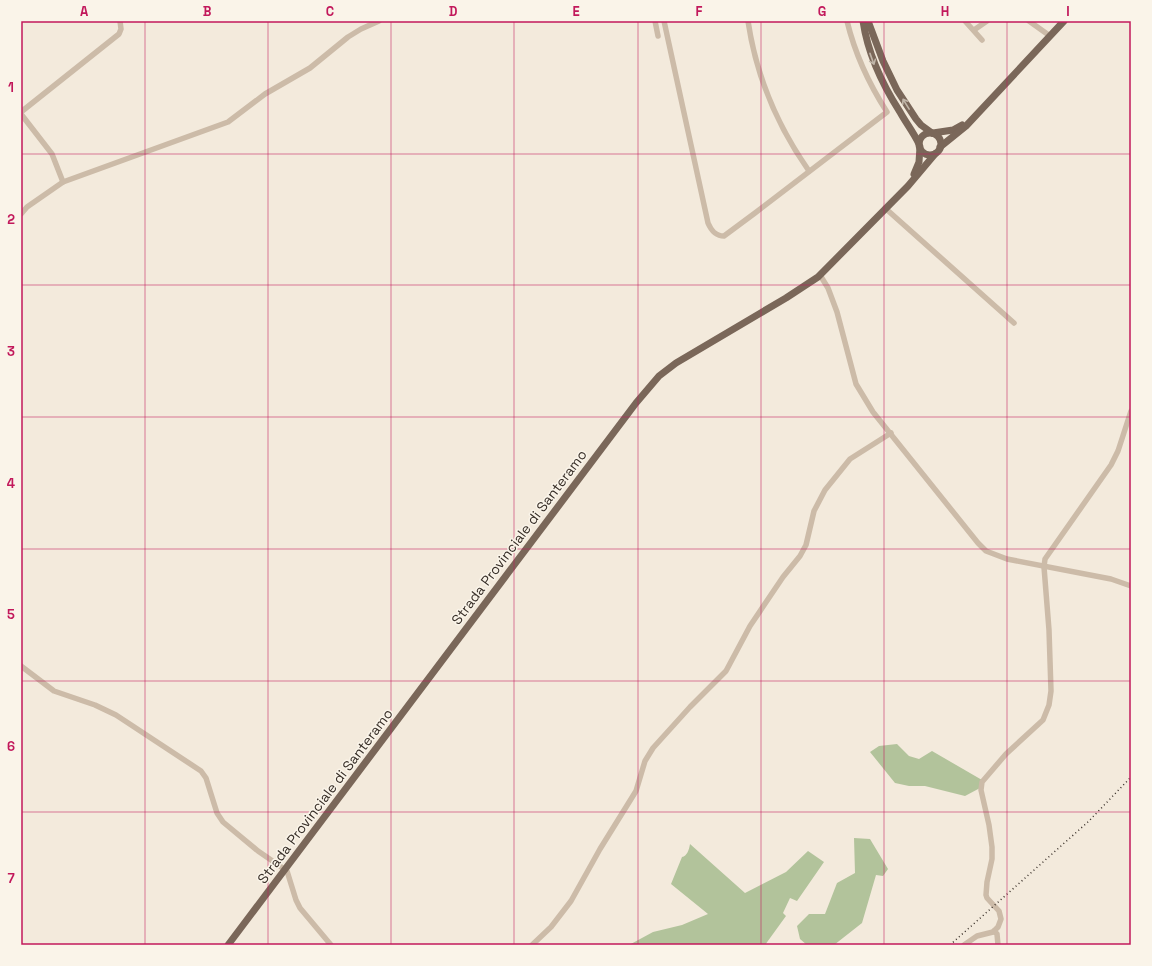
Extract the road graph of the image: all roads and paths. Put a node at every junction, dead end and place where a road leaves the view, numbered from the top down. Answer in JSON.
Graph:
{"nodes":[{"id":1,"x":120,"y":21,"type":"edge"},
{"id":2,"x":379,"y":21,"type":"edge"},
{"id":3,"x":655,"y":21,"type":"edge"},
{"id":4,"x":664,"y":21,"type":"edge"},
{"id":5,"x":748,"y":21,"type":"edge"},
{"id":6,"x":847,"y":21,"type":"edge"},
{"id":7,"x":863,"y":21,"type":"edge"},
{"id":8,"x":868,"y":21,"type":"edge"},
{"id":9,"x":966,"y":21,"type":"edge"},
{"id":10,"x":986,"y":21,"type":"edge"},
{"id":11,"x":1029,"y":21,"type":"edge"},
{"id":12,"x":1064,"y":21,"type":"edge"},
{"id":13,"x":974,"y":30,"type":"junction"},
{"id":14,"x":658,"y":36,"type":"dead end"},
{"id":15,"x":1050,"y":36,"type":"junction"},
{"id":16,"x":982,"y":40,"type":"dead end"},
{"id":17,"x":983,"y":106,"type":"junction"},
{"id":18,"x":21,"y":113,"type":"edge"},
{"id":19,"x":933,"y":133,"type":"junction"},
{"id":20,"x":919,"y":146,"type":"junction"},
{"id":21,"x":940,"y":147,"type":"junction"},
{"id":22,"x":935,"y":154,"type":"junction"},
{"id":23,"x":809,"y":171,"type":"junction"},
{"id":24,"x":64,"y":182,"type":"junction"},
{"id":25,"x":887,"y":207,"type":"junction"},
{"id":26,"x":24,"y":208,"type":"edge"},
{"id":27,"x":21,"y":214,"type":"edge"},
{"id":28,"x":820,"y":275,"type":"junction"},
{"id":29,"x":1014,"y":323,"type":"dead end"},
{"id":30,"x":1131,"y":411,"type":"edge"},
{"id":31,"x":891,"y":434,"type":"junction"},
{"id":32,"x":1044,"y":565,"type":"junction"},
{"id":33,"x":1131,"y":586,"type":"edge"},
{"id":34,"x":21,"y":666,"type":"edge"},
{"id":35,"x":285,"y":870,"type":"junction"},
{"id":36,"x":994,"y":931,"type":"junction"},
{"id":37,"x":228,"y":945,"type":"edge"},
{"id":38,"x":331,"y":945,"type":"edge"},
{"id":39,"x":532,"y":945,"type":"edge"},
{"id":40,"x":964,"y":945,"type":"edge"},
{"id":41,"x":998,"y":945,"type":"edge"}],
"edges":[{"from":1,"to":18,"type":"street"},
{"from":2,"to":24,"type":"street"},
{"from":3,"to":14,"type":"street"},
{"from":4,"to":23,"type":"street"},
{"from":5,"to":23,"type":"street"},
{"from":6,"to":23,"type":"street"},
{"from":7,"to":20,"type":"main road","one_way":true},
{"from":19,"to":8,"type":"main road","one_way":true},
{"from":9,"to":13,"type":"street"},
{"from":10,"to":13,"type":"street"},
{"from":11,"to":15,"type":"street"},
{"from":12,"to":15,"type":"main road"},
{"from":13,"to":16,"type":"street"},
{"from":15,"to":17,"type":"main road"},
{"from":17,"to":19,"type":"main road"},
{"from":17,"to":21,"type":"main road"},
{"from":18,"to":24,"type":"street"},
{"from":19,"to":20,"type":"main road"},
{"from":19,"to":21,"type":"main road"},
{"from":20,"to":22,"type":"main road"},
{"from":20,"to":25,"type":"main road"},
{"from":21,"to":22,"type":"main road"},
{"from":22,"to":25,"type":"main road"},
{"from":24,"to":26,"type":"street"},
{"from":25,"to":28,"type":"main road","name":"Strada Provinciale di Santeramo"},
{"from":25,"to":29,"type":"street"},
{"from":26,"to":27,"type":"street"},
{"from":28,"to":31,"type":"street"},
{"from":28,"to":35,"type":"main road","name":"Strada Provinciale di Santeramo"},
{"from":30,"to":32,"type":"street"},
{"from":31,"to":32,"type":"street"},
{"from":31,"to":39,"type":"street"},
{"from":32,"to":33,"type":"street"},
{"from":32,"to":36,"type":"street"},
{"from":34,"to":35,"type":"street"},
{"from":35,"to":37,"type":"main road","name":"Strada Provinciale di Santeramo"},
{"from":35,"to":38,"type":"street"},
{"from":36,"to":40,"type":"street"},
{"from":36,"to":41,"type":"street"}]}
